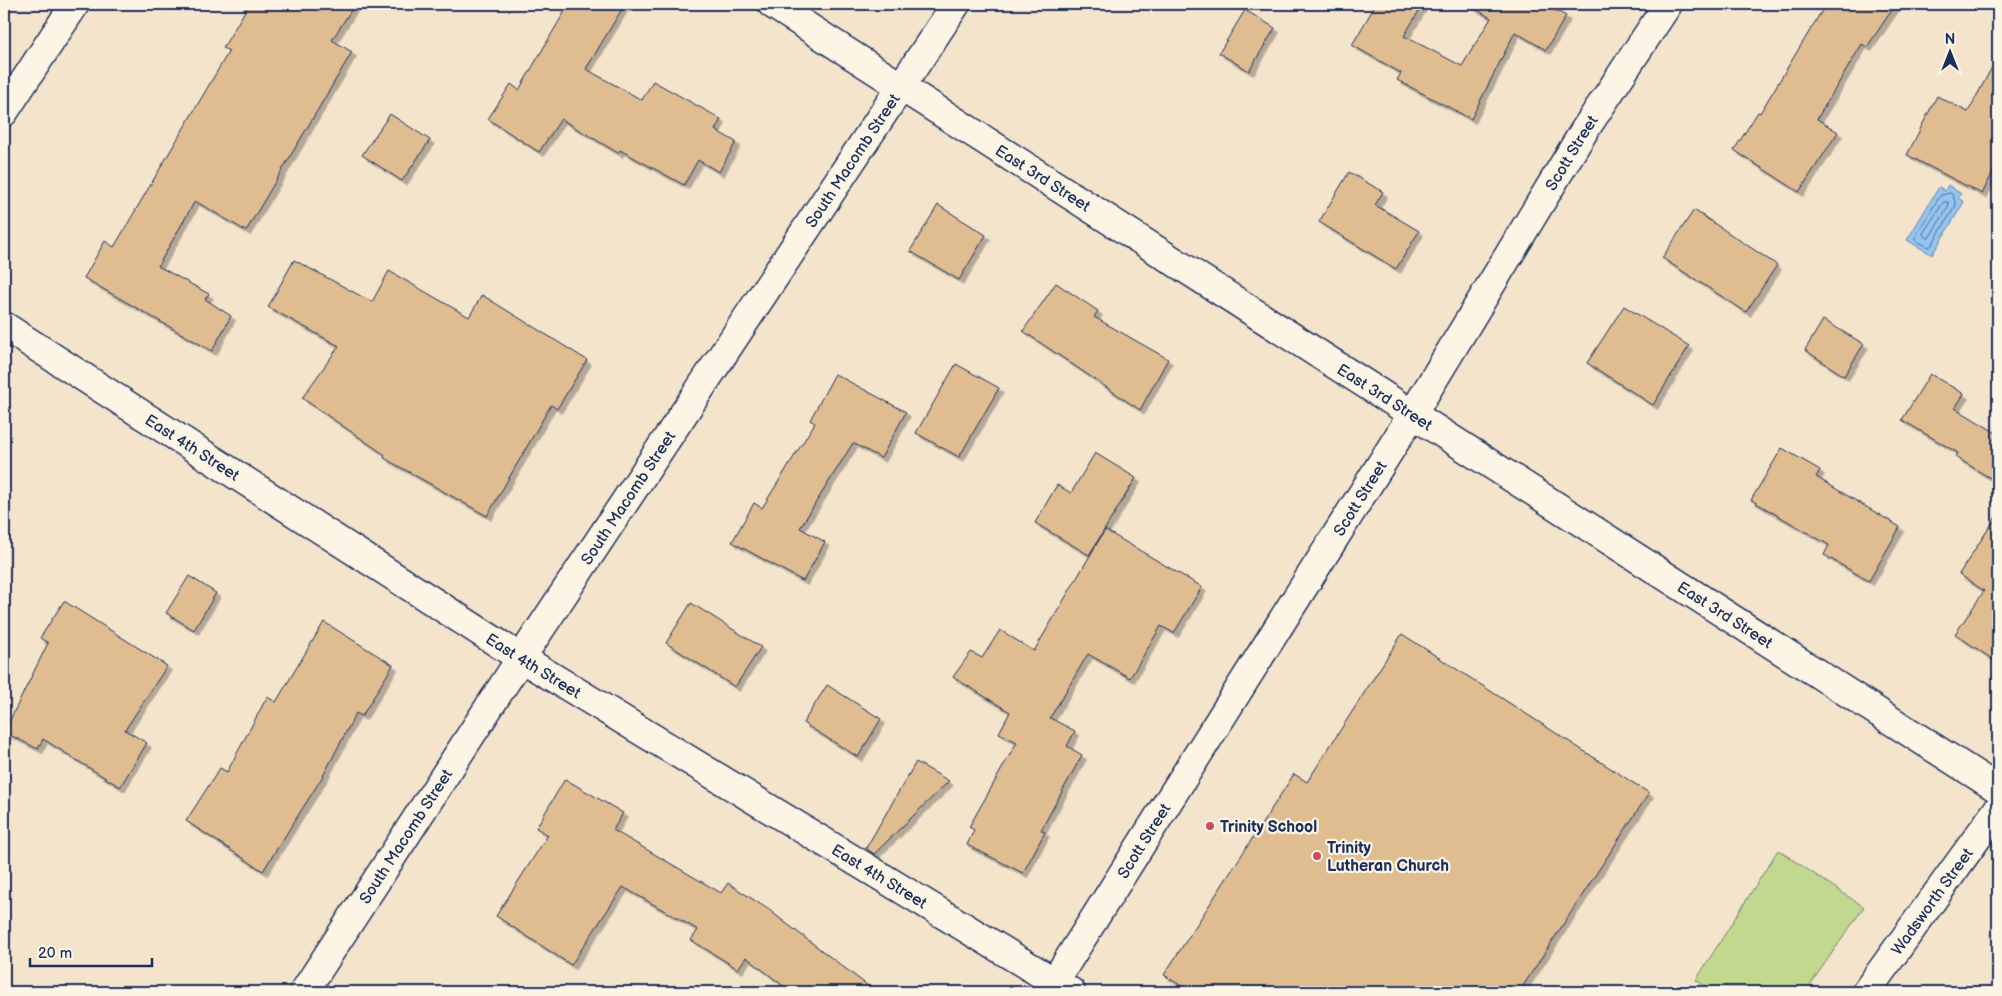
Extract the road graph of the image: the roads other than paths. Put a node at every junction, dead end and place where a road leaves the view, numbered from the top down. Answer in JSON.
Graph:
{"nodes":[{"id":1,"x":74,"y":4,"type":"edge"},
{"id":2,"x":772,"y":4,"type":"edge"},
{"id":3,"x":956,"y":4,"type":"edge"},
{"id":4,"x":1668,"y":4,"type":"edge"},
{"id":5,"x":901,"y":86,"type":"junction"},
{"id":6,"x":4,"y":112,"type":"edge"},
{"id":7,"x":4,"y":326,"type":"edge"},
{"id":8,"x":1412,"y":415,"type":"junction"},
{"id":9,"x":520,"y":658,"type":"junction"},
{"id":10,"x":1998,"y":789,"type":"edge"},
{"id":11,"x":1998,"y":808,"type":"edge"},
{"id":12,"x":1058,"y":989,"type":"edge"},
{"id":13,"x":304,"y":992,"type":"edge"},
{"id":14,"x":1866,"y":992,"type":"edge"}],
"edges":[{"from":1,"to":6,"type":"street"},
{"from":2,"to":5,"type":"street","name":"East 3rd Street"},
{"from":3,"to":5,"type":"street","name":"South Macomb Street"},
{"from":4,"to":8,"type":"street","name":"Scott Street"},
{"from":5,"to":8,"type":"street","name":"East 3rd Street"},
{"from":5,"to":9,"type":"street","name":"South Macomb Street"},
{"from":7,"to":9,"type":"street","name":"East 4th Street"},
{"from":8,"to":10,"type":"street","name":"East 3rd Street"},
{"from":8,"to":12,"type":"street","name":"Scott Street"},
{"from":9,"to":12,"type":"street","name":"East 4th Street"},
{"from":9,"to":13,"type":"street","name":"South Macomb Street"},
{"from":11,"to":14,"type":"street","name":"Wadsworth Street"}]}
